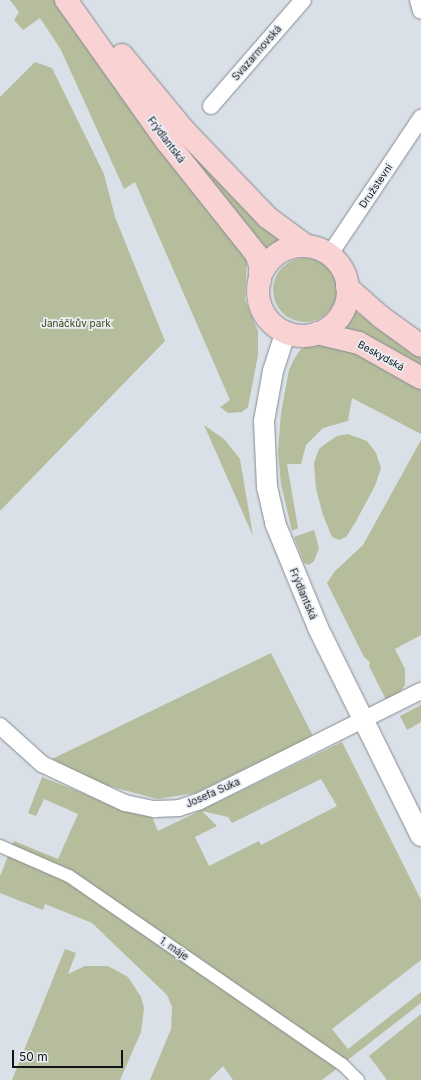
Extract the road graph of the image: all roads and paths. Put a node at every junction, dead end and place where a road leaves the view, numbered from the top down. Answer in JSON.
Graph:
{"nodes":[{"id":1,"x":66,"y":0,"type":"edge"},
{"id":2,"x":84,"y":0,"type":"edge"},
{"id":3,"x":303,"y":0,"type":"edge"},
{"id":4,"x":418,"y":0,"type":"edge"},
{"id":5,"x":421,"y":11,"type":"edge"},
{"id":6,"x":211,"y":106,"type":"dead end"},
{"id":7,"x":421,"y":118,"type":"edge"},
{"id":8,"x":305,"y":245,"type":"junction"},
{"id":9,"x":330,"y":254,"type":"junction"},
{"id":10,"x":260,"y":280,"type":"junction"},
{"id":11,"x":347,"y":287,"type":"junction"},
{"id":12,"x":316,"y":333,"type":"junction"},
{"id":13,"x":285,"y":334,"type":"junction"},
{"id":14,"x":421,"y":346,"type":"edge"},
{"id":15,"x":421,"y":378,"type":"edge"},
{"id":16,"x":421,"y":691,"type":"edge"},
{"id":17,"x":364,"y":721,"type":"junction"},
{"id":18,"x":0,"y":726,"type":"edge"},
{"id":19,"x":421,"y":836,"type":"edge"},
{"id":20,"x":0,"y":846,"type":"edge"},
{"id":21,"x":358,"y":1080,"type":"edge"}],
"edges":[{"from":1,"to":10,"type":"main road","name":"Frýdlantská"},
{"from":2,"to":8,"type":"main road","name":"Frýdlantská"},
{"from":3,"to":6,"type":"street","name":"Svazarmovská"},
{"from":4,"to":5,"type":"street"},
{"from":7,"to":9,"type":"street","name":"Družstevní"},
{"from":8,"to":9,"type":"main road"},
{"from":8,"to":10,"type":"main road"},
{"from":9,"to":11,"type":"main road"},
{"from":10,"to":13,"type":"main road"},
{"from":11,"to":12,"type":"main road"},
{"from":11,"to":14,"type":"main road"},
{"from":12,"to":13,"type":"main road"},
{"from":12,"to":15,"type":"main road","name":"Beskydská"},
{"from":13,"to":17,"type":"street","name":"Frýdlantská"},
{"from":16,"to":17,"type":"street","name":"Josefa Suka"},
{"from":17,"to":18,"type":"street","name":"Josefa Suka"},
{"from":17,"to":19,"type":"street","name":"Frýdlantská"},
{"from":20,"to":21,"type":"street","name":"1. máje"}]}
